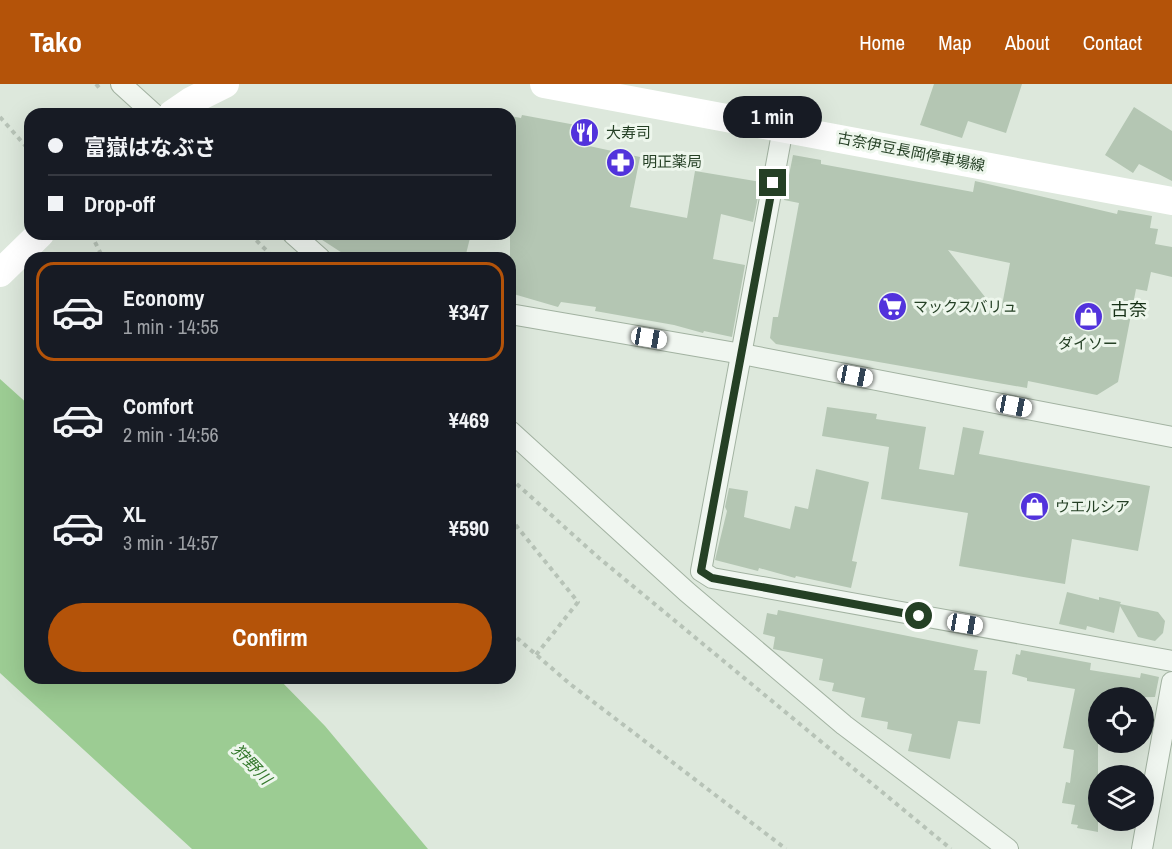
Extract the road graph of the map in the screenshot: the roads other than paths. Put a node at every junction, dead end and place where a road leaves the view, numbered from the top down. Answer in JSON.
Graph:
{"nodes":[{"id":1,"x":225,"y":84,"type":"edge"},
{"id":2,"x":544,"y":84,"type":"edge"},
{"id":3,"x":128,"y":88,"type":"edge"},
{"id":4,"x":630,"y":91,"type":"edge"},
{"id":5,"x":148,"y":108,"type":"edge"},
{"id":6,"x":181,"y":108,"type":"edge"},
{"id":7,"x":783,"y":128,"type":"junction"},
{"id":8,"x":1172,"y":201,"type":"edge"},
{"id":9,"x":34,"y":240,"type":"edge"},
{"id":10,"x":300,"y":240,"type":"edge"},
{"id":11,"x":313,"y":252,"type":"edge"},
{"id":12,"x":0,"y":273,"type":"edge"},
{"id":13,"x":516,"y":315,"type":"edge"},
{"id":14,"x":742,"y":354,"type":"junction"},
{"id":15,"x":516,"y":436,"type":"edge"},
{"id":16,"x":1172,"y":437,"type":"edge"},
{"id":17,"x":1172,"y":661,"type":"edge"},
{"id":18,"x":1172,"y":682,"type":"edge"},
{"id":19,"x":1008,"y":849,"type":"edge"},
{"id":20,"x":1142,"y":849,"type":"edge"}],
"edges":[{"from":1,"to":6,"type":"main road"},
{"from":2,"to":4,"type":"main road","name":"古奈伊豆長岡停車場線"},
{"from":3,"to":5,"type":"street"},
{"from":4,"to":7,"type":"main road","name":"古奈伊豆長岡停車場線"},
{"from":7,"to":8,"type":"main road","name":"古奈伊豆長岡停車場線"},
{"from":7,"to":14,"type":"street"},
{"from":9,"to":12,"type":"main road"},
{"from":10,"to":11,"type":"street"},
{"from":13,"to":14,"type":"street"},
{"from":14,"to":16,"type":"street"},
{"from":14,"to":17,"type":"street"},
{"from":15,"to":19,"type":"street"},
{"from":18,"to":20,"type":"street"}]}
